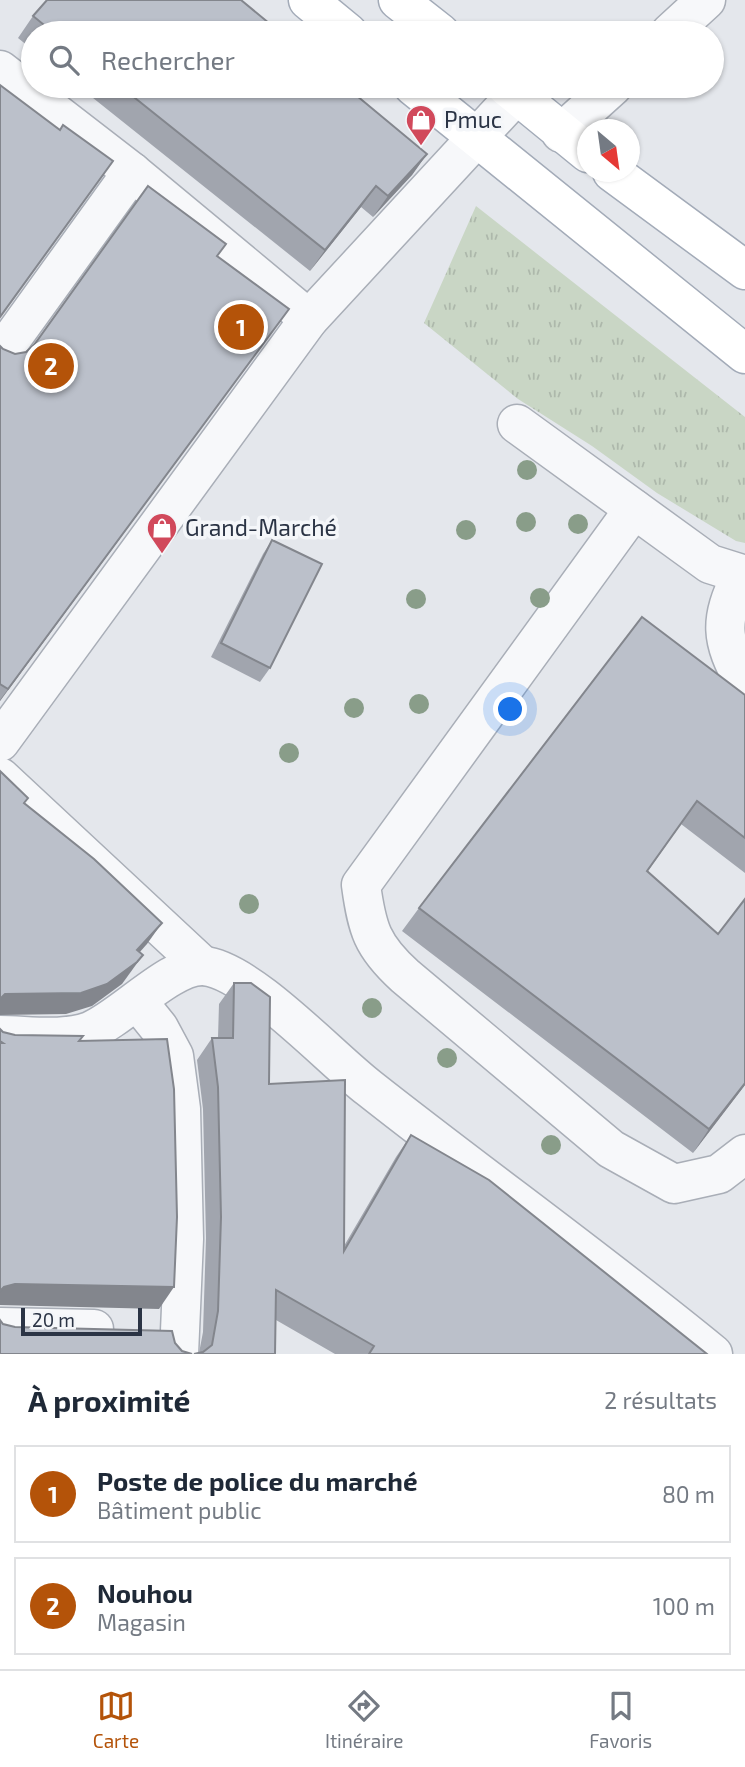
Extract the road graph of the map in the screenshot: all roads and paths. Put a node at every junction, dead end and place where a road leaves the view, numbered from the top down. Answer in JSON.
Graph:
{"nodes":[{"id":1,"x":308,"y":0,"type":"edge"},
{"id":2,"x":398,"y":0,"type":"edge"},
{"id":3,"x":706,"y":0,"type":"edge"},
{"id":4,"x":333,"y":21,"type":"edge"},
{"id":5,"x":425,"y":21,"type":"edge"},
{"id":6,"x":683,"y":21,"type":"edge"},
{"id":7,"x":0,"y":70,"type":"edge"},
{"id":8,"x":21,"y":86,"type":"edge"},
{"id":9,"x":36,"y":98,"type":"edge"},
{"id":10,"x":428,"y":98,"type":"edge"},
{"id":11,"x":506,"y":98,"type":"edge"},
{"id":12,"x":521,"y":98,"type":"edge"},
{"id":13,"x":605,"y":98,"type":"edge"},
{"id":14,"x":476,"y":137,"type":"junction"},
{"id":15,"x":574,"y":143,"type":"edge"},
{"id":16,"x":132,"y":172,"type":"junction"},
{"id":17,"x":626,"y":182,"type":"edge"},
{"id":18,"x":745,"y":270,"type":"edge"},
{"id":19,"x":309,"y":319,"type":"junction"},
{"id":20,"x":745,"y":354,"type":"edge"},
{"id":21,"x":0,"y":355,"type":"edge"},
{"id":22,"x":517,"y":424,"type":"dead end"},
{"id":23,"x":634,"y":509,"type":"junction"},
{"id":24,"x":743,"y":575,"type":"edge"},
{"id":25,"x":745,"y":684,"type":"edge"},
{"id":26,"x":0,"y":742,"type":"edge"},
{"id":27,"x":0,"y":777,"type":"edge"},
{"id":28,"x":203,"y":966,"type":"junction"},
{"id":29,"x":138,"y":1002,"type":"junction"},
{"id":30,"x":0,"y":1035,"type":"edge"},
{"id":31,"x":745,"y":1154,"type":"edge"},
{"id":32,"x":0,"y":1327,"type":"edge"},
{"id":33,"x":180,"y":1343,"type":"edge"},
{"id":34,"x":713,"y":1354,"type":"edge"}],
"edges":[{"from":1,"to":4,"type":"main road"},
{"from":2,"to":5,"type":"main road"},
{"from":3,"to":6,"type":"street"},
{"from":7,"to":8,"type":"street"},
{"from":9,"to":16,"type":"street"},
{"from":10,"to":14,"type":"main road"},
{"from":11,"to":14,"type":"street"},
{"from":12,"to":15,"type":"main road"},
{"from":13,"to":15,"type":"street"},
{"from":14,"to":19,"type":"street"},
{"from":14,"to":20,"type":"main road"},
{"from":16,"to":19,"type":"street"},
{"from":16,"to":21,"type":"street"},
{"from":17,"to":18,"type":"main road"},
{"from":19,"to":26,"type":"street"},
{"from":22,"to":23,"type":"street"},
{"from":23,"to":24,"type":"street"},
{"from":23,"to":31,"type":"street"},
{"from":24,"to":25,"type":"street"},
{"from":27,"to":28,"type":"street"},
{"from":28,"to":29,"type":"street"},
{"from":28,"to":34,"type":"street"},
{"from":29,"to":30,"type":"street"},
{"from":29,"to":33,"type":"street"},
{"from":32,"to":33,"type":"street"}]}
